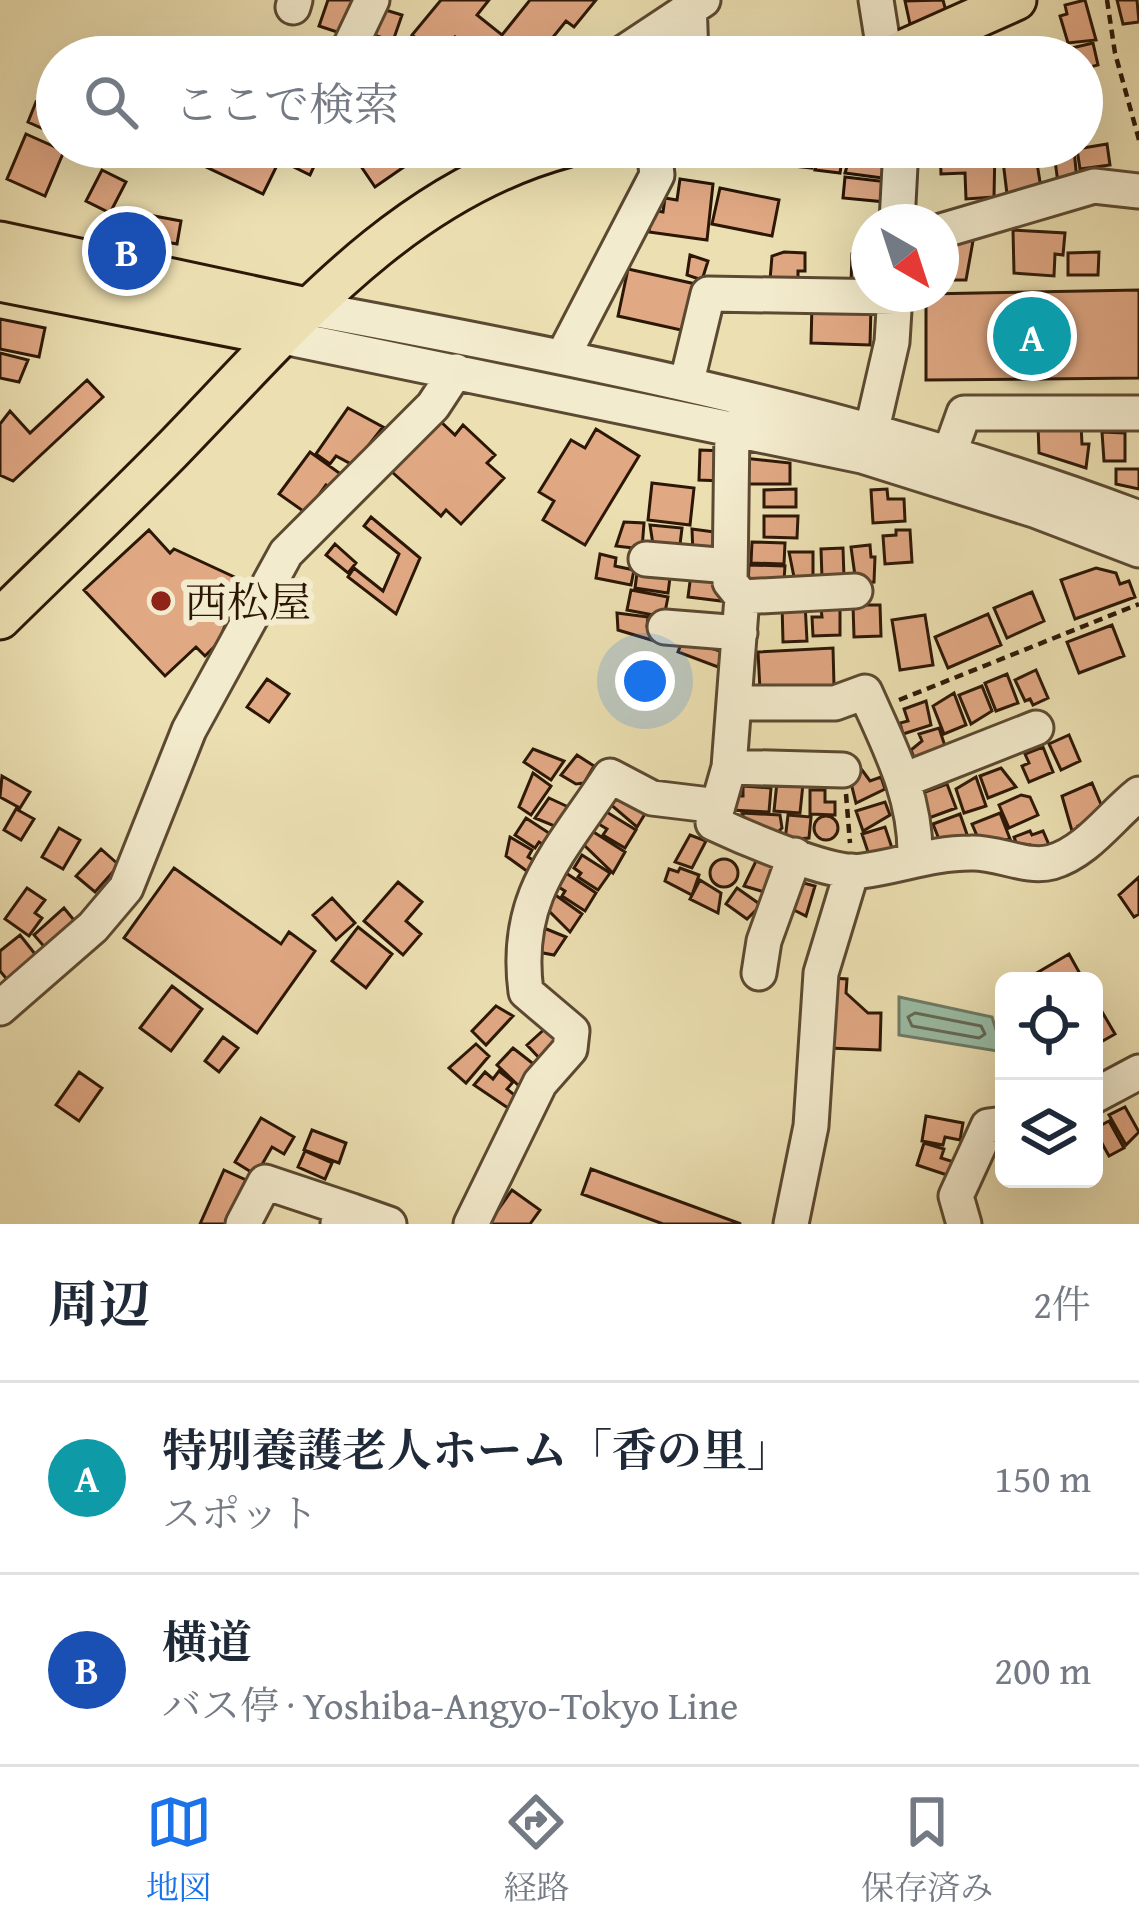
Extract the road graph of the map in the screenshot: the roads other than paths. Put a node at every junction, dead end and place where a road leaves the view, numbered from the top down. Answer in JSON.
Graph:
{"nodes":[{"id":1,"x":372,"y":0,"type":"edge"},
{"id":2,"x":876,"y":0,"type":"edge"},
{"id":3,"x":1016,"y":0,"type":"edge"},
{"id":4,"x":694,"y":3,"type":"edge"},
{"id":5,"x":355,"y":36,"type":"edge"},
{"id":6,"x":647,"y":36,"type":"edge"},
{"id":7,"x":692,"y":36,"type":"edge"},
{"id":8,"x":890,"y":36,"type":"edge"},
{"id":9,"x":938,"y":36,"type":"edge"},
{"id":10,"x":507,"y":168,"type":"edge"},
{"id":11,"x":656,"y":168,"type":"edge"},
{"id":12,"x":898,"y":168,"type":"edge"},
{"id":13,"x":1139,"y":191,"type":"edge"},
{"id":14,"x":895,"y":204,"type":"edge"},
{"id":15,"x":959,"y":226,"type":"edge"},
{"id":16,"x":0,"y":242,"type":"edge"},
{"id":17,"x":0,"y":280,"type":"edge"},
{"id":18,"x":851,"y":295,"type":"edge"},
{"id":19,"x":307,"y":308,"type":"junction"},
{"id":20,"x":894,"y":312,"type":"edge"},
{"id":21,"x":279,"y":336,"type":"junction"},
{"id":22,"x":563,"y":356,"type":"junction"},
{"id":23,"x":456,"y":371,"type":"junction"},
{"id":24,"x":687,"y":381,"type":"junction"},
{"id":25,"x":1139,"y":413,"type":"edge"},
{"id":26,"x":732,"y":428,"type":"junction"},
{"id":27,"x":872,"y":430,"type":"junction"},
{"id":28,"x":950,"y":452,"type":"junction"},
{"id":29,"x":1139,"y":518,"type":"edge"},
{"id":30,"x":1139,"y":550,"type":"edge"},
{"id":31,"x":646,"y":559,"type":"dead end"},
{"id":32,"x":736,"y":582,"type":"junction"},
{"id":33,"x":854,"y":591,"type":"dead end"},
{"id":34,"x":0,"y":619,"type":"edge"},
{"id":35,"x":665,"y":627,"type":"dead end"},
{"id":36,"x":740,"y":633,"type":"junction"},
{"id":37,"x":735,"y":703,"type":"junction"},
{"id":38,"x":1036,"y":728,"type":"dead end"},
{"id":39,"x":729,"y":767,"type":"junction"},
{"id":40,"x":843,"y":770,"type":"road end"},
{"id":41,"x":904,"y":779,"type":"junction"},
{"id":42,"x":1139,"y":794,"type":"edge"},
{"id":43,"x":718,"y":806,"type":"junction"},
{"id":44,"x":795,"y":855,"type":"junction"},
{"id":45,"x":915,"y":856,"type":"junction"},
{"id":46,"x":852,"y":871,"type":"junction"},
{"id":47,"x":759,"y":973,"type":"dead end"},
{"id":48,"x":0,"y":1008,"type":"edge"},
{"id":49,"x":1139,"y":1072,"type":"edge"},
{"id":50,"x":1103,"y":1091,"type":"edge"},
{"id":51,"x":995,"y":1125,"type":"edge"},
{"id":52,"x":344,"y":1217,"type":"edge"},
{"id":53,"x":793,"y":1223,"type":"edge"},
{"id":54,"x":243,"y":1224,"type":"edge"},
{"id":55,"x":389,"y":1224,"type":"edge"},
{"id":56,"x":471,"y":1224,"type":"edge"},
{"id":57,"x":964,"y":1224,"type":"edge"}],
"edges":[{"from":1,"to":5,"type":"street"},
{"from":2,"to":8,"type":"street"},
{"from":3,"to":9,"type":"main road"},
{"from":4,"to":6,"type":"street"},
{"from":4,"to":7,"type":"street"},
{"from":10,"to":19,"type":"main road"},
{"from":11,"to":22,"type":"street"},
{"from":12,"to":14,"type":"street"},
{"from":13,"to":15,"type":"street"},
{"from":16,"to":19,"type":"main road"},
{"from":17,"to":21,"type":"main road"},
{"from":18,"to":24,"type":"street"},
{"from":19,"to":21,"type":"main road"},
{"from":19,"to":22,"type":"street"},
{"from":20,"to":27,"type":"street"},
{"from":21,"to":23,"type":"street"},
{"from":21,"to":34,"type":"main road"},
{"from":22,"to":24,"type":"street"},
{"from":23,"to":26,"type":"street"},
{"from":23,"to":48,"type":"street"},
{"from":24,"to":27,"type":"street"},
{"from":25,"to":28,"type":"street"},
{"from":26,"to":30,"type":"street"},
{"from":26,"to":32,"type":"street"},
{"from":27,"to":28,"type":"street"},
{"from":28,"to":29,"type":"street"},
{"from":31,"to":32,"type":"street"},
{"from":32,"to":33,"type":"street"},
{"from":32,"to":36,"type":"street"},
{"from":35,"to":36,"type":"street"},
{"from":36,"to":37,"type":"street"},
{"from":37,"to":39,"type":"street"},
{"from":37,"to":41,"type":"street"},
{"from":38,"to":41,"type":"street"},
{"from":39,"to":40,"type":"street"},
{"from":39,"to":43,"type":"street"},
{"from":41,"to":45,"type":"street"},
{"from":42,"to":45,"type":"street"},
{"from":43,"to":44,"type":"street"},
{"from":43,"to":56,"type":"street"},
{"from":44,"to":46,"type":"street"},
{"from":44,"to":47,"type":"street"},
{"from":45,"to":46,"type":"street"},
{"from":46,"to":53,"type":"street"},
{"from":49,"to":50,"type":"street"},
{"from":51,"to":57,"type":"street"},
{"from":52,"to":54,"type":"street"},
{"from":52,"to":55,"type":"street"}]}
